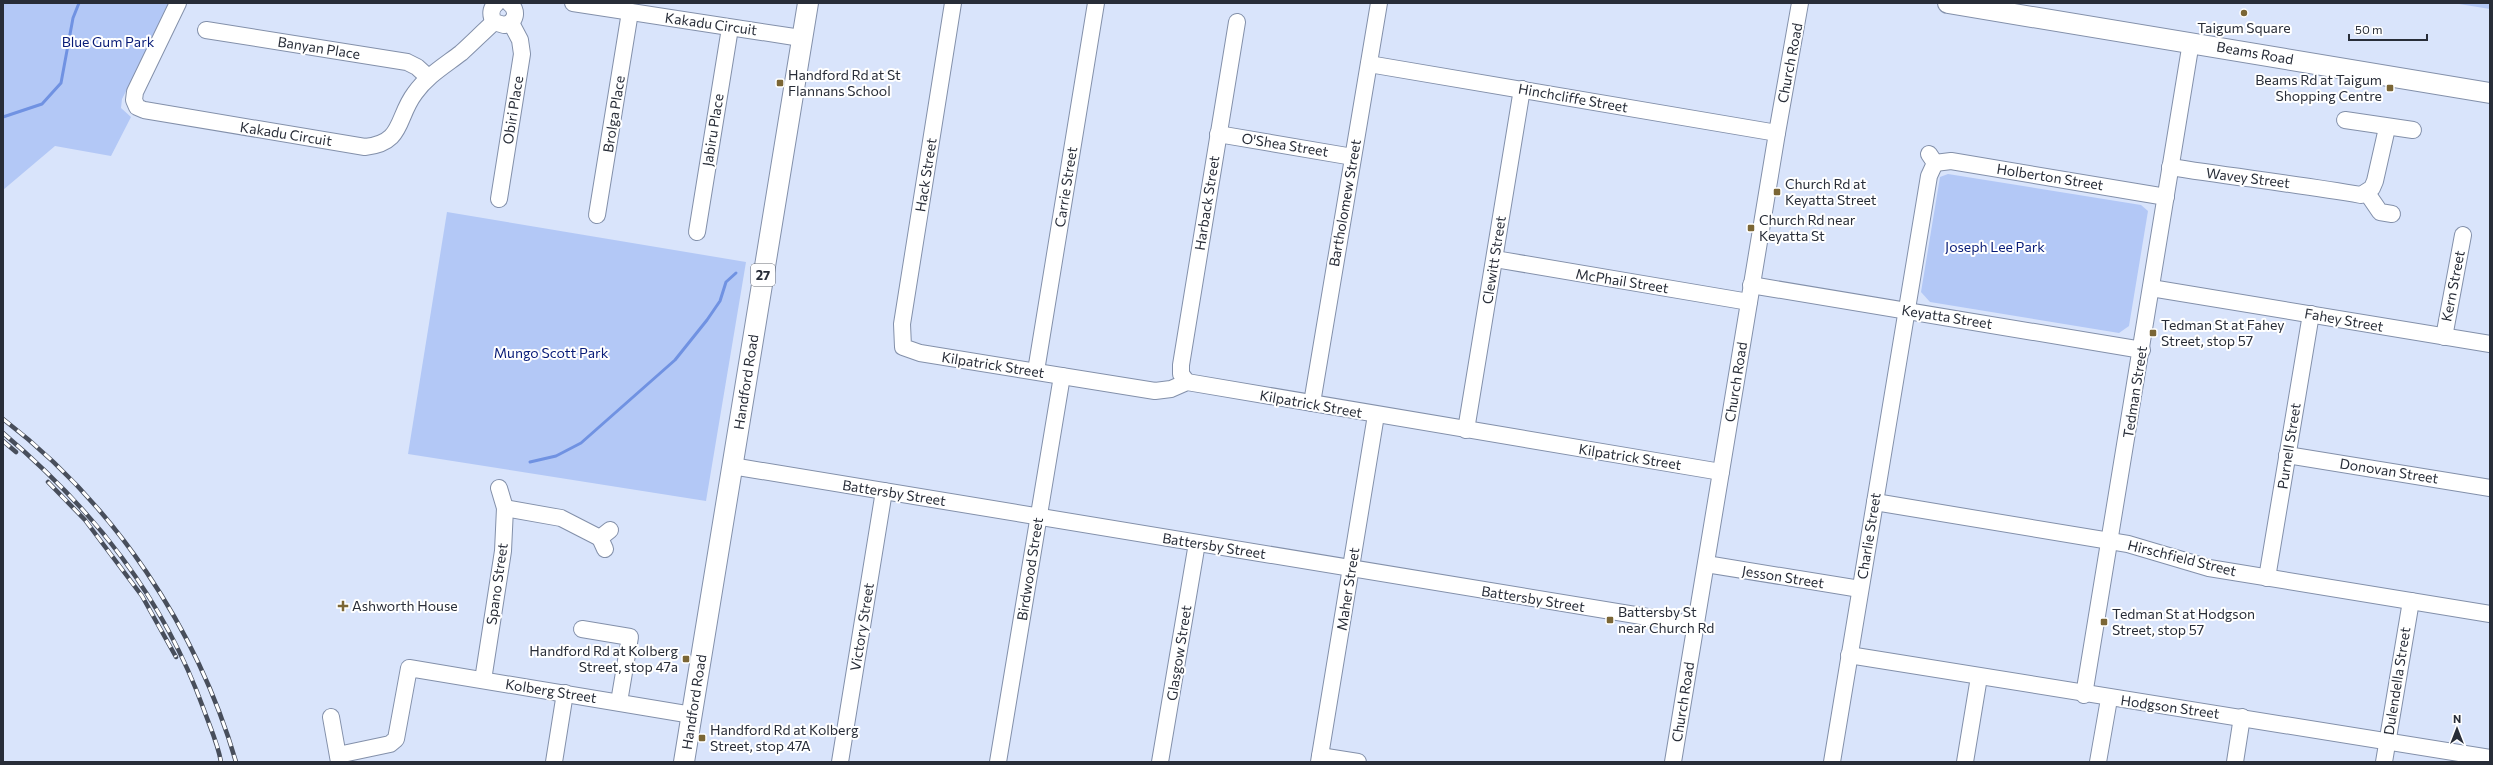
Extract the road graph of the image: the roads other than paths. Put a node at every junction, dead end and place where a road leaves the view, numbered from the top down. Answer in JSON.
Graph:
{"nodes":[{"id":1,"x":178,"y":3,"type":"edge"},
{"id":2,"x":497,"y":3,"type":"edge"},
{"id":3,"x":574,"y":3,"type":"edge"},
{"id":4,"x":808,"y":3,"type":"edge"},
{"id":5,"x":953,"y":3,"type":"edge"},
{"id":6,"x":1096,"y":3,"type":"edge"},
{"id":7,"x":1378,"y":3,"type":"edge"},
{"id":8,"x":1800,"y":3,"type":"edge"},
{"id":9,"x":1948,"y":3,"type":"edge"},
{"id":10,"x":514,"y":4,"type":"edge"},
{"id":11,"x":630,"y":12,"type":"junction"},
{"id":12,"x":494,"y":22,"type":"junction"},
{"id":13,"x":1236,"y":22,"type":"dead end"},
{"id":14,"x":511,"y":23,"type":"junction"},
{"id":15,"x":730,"y":28,"type":"junction"},
{"id":16,"x":206,"y":30,"type":"dead end"},
{"id":17,"x":801,"y":38,"type":"junction"},
{"id":18,"x":2191,"y":42,"type":"junction"},
{"id":19,"x":1369,"y":64,"type":"junction"},
{"id":20,"x":428,"y":77,"type":"junction"},
{"id":21,"x":1522,"y":89,"type":"junction"},
{"id":22,"x":2490,"y":93,"type":"edge"},
{"id":23,"x":2345,"y":120,"type":"dead end"},
{"id":24,"x":2386,"y":128,"type":"junction"},
{"id":25,"x":2413,"y":130,"type":"dead end"},
{"id":26,"x":1776,"y":133,"type":"junction"},
{"id":27,"x":1218,"y":134,"type":"junction"},
{"id":28,"x":1353,"y":157,"type":"junction"},
{"id":29,"x":2170,"y":167,"type":"junction"},
{"id":30,"x":2367,"y":193,"type":"junction"},
{"id":31,"x":2166,"y":197,"type":"junction"},
{"id":32,"x":499,"y":199,"type":"dead end"},
{"id":33,"x":2392,"y":214,"type":"dead end"},
{"id":34,"x":597,"y":215,"type":"dead end"},
{"id":35,"x":697,"y":232,"type":"dead end"},
{"id":36,"x":2463,"y":235,"type":"dead end"},
{"id":37,"x":1494,"y":260,"type":"junction"},
{"id":38,"x":1752,"y":285,"type":"junction"},
{"id":39,"x":2151,"y":288,"type":"junction"},
{"id":40,"x":1749,"y":302,"type":"junction"},
{"id":41,"x":1906,"y":310,"type":"junction"},
{"id":42,"x":2311,"y":314,"type":"junction"},
{"id":43,"x":2444,"y":337,"type":"junction"},
{"id":44,"x":2490,"y":344,"type":"edge"},
{"id":45,"x":903,"y":347,"type":"joint"},
{"id":46,"x":2142,"y":350,"type":"junction"},
{"id":47,"x":1036,"y":371,"type":"junction"},
{"id":48,"x":1062,"y":376,"type":"junction"},
{"id":49,"x":1187,"y":382,"type":"junction"},
{"id":50,"x":1312,"y":403,"type":"junction"},
{"id":51,"x":1376,"y":415,"type":"junction"},
{"id":52,"x":1466,"y":430,"type":"junction"},
{"id":53,"x":2287,"y":455,"type":"junction"},
{"id":54,"x":732,"y":466,"type":"junction"},
{"id":55,"x":1721,"y":472,"type":"junction"},
{"id":56,"x":499,"y":488,"type":"dead end"},
{"id":57,"x":2490,"y":488,"type":"edge"},
{"id":58,"x":884,"y":491,"type":"junction"},
{"id":59,"x":1875,"y":502,"type":"junction"},
{"id":60,"x":505,"y":508,"type":"junction"},
{"id":61,"x":1038,"y":517,"type":"junction"},
{"id":62,"x":605,"y":539,"type":"dead end"},
{"id":63,"x":2110,"y":541,"type":"junction"},
{"id":64,"x":1197,"y":543,"type":"junction"},
{"id":65,"x":1706,"y":564,"type":"junction"},
{"id":66,"x":1351,"y":568,"type":"junction"},
{"id":67,"x":2267,"y":578,"type":"junction"},
{"id":68,"x":1860,"y":589,"type":"junction"},
{"id":69,"x":2411,"y":601,"type":"junction"},
{"id":70,"x":2490,"y":614,"type":"edge"},
{"id":71,"x":1696,"y":625,"type":"junction"},
{"id":72,"x":582,"y":629,"type":"dead end"},
{"id":73,"x":1849,"y":655,"type":"junction"},
{"id":74,"x":1979,"y":677,"type":"junction"},
{"id":75,"x":483,"y":680,"type":"junction"},
{"id":76,"x":565,"y":693,"type":"junction"},
{"id":77,"x":2084,"y":695,"type":"junction"},
{"id":78,"x":2109,"y":699,"type":"junction"},
{"id":79,"x":619,"y":702,"type":"junction"},
{"id":80,"x":692,"y":715,"type":"junction"},
{"id":81,"x":331,"y":717,"type":"dead end"},
{"id":82,"x":2242,"y":717,"type":"junction"},
{"id":83,"x":2388,"y":741,"type":"junction"},
{"id":84,"x":338,"y":758,"type":"edge"},
{"id":85,"x":2490,"y":758,"type":"edge"},
{"id":86,"x":1319,"y":759,"type":"edge"},
{"id":87,"x":554,"y":762,"type":"edge"},
{"id":88,"x":684,"y":762,"type":"edge"},
{"id":89,"x":840,"y":762,"type":"edge"},
{"id":90,"x":998,"y":762,"type":"edge"},
{"id":91,"x":1160,"y":762,"type":"edge"},
{"id":92,"x":1358,"y":762,"type":"edge"},
{"id":93,"x":1673,"y":762,"type":"edge"},
{"id":94,"x":1832,"y":762,"type":"edge"},
{"id":95,"x":1965,"y":762,"type":"edge"},
{"id":96,"x":2098,"y":762,"type":"edge"},
{"id":97,"x":2235,"y":762,"type":"edge"},
{"id":98,"x":2384,"y":762,"type":"edge"}],
"edges":[{"from":1,"to":20,"type":"street","name":"Kakadu Circuit"},
{"from":2,"to":12,"type":"street"},
{"from":3,"to":11,"type":"street","name":"Kakadu Circuit"},
{"from":4,"to":17,"type":"main road","name":"Handford Road","number":"27"},
{"from":5,"to":45,"type":"street","name":"Hack Street"},
{"from":6,"to":47,"type":"street","name":"Carrie Street"},
{"from":7,"to":19,"type":"street","name":"Bartholomew Street"},
{"from":8,"to":26,"type":"street","name":"Church Road"},
{"from":9,"to":18,"type":"main road","name":"Beams Road"},
{"from":10,"to":14,"type":"street"},
{"from":11,"to":15,"type":"street","name":"Kakadu Circuit"},
{"from":11,"to":34,"type":"street","name":"Brolga Place"},
{"from":12,"to":14,"type":"street"},
{"from":12,"to":20,"type":"street","name":"Kakadu Circuit"},
{"from":13,"to":27,"type":"street","name":"Harback Street"},
{"from":14,"to":32,"type":"street","name":"Obiri Place"},
{"from":15,"to":17,"type":"street","name":"Kakadu Circuit"},
{"from":15,"to":35,"type":"street","name":"Jabiru Place"},
{"from":16,"to":20,"type":"street","name":"Banyan Place"},
{"from":17,"to":54,"type":"main road","name":"Handford Road","number":"27"},
{"from":18,"to":22,"type":"main road","name":"Beams Road"},
{"from":18,"to":29,"type":"street","name":"Tedman Street"},
{"from":19,"to":21,"type":"street","name":"Hinchcliffe Street"},
{"from":19,"to":28,"type":"street","name":"Bartholomew Street"},
{"from":21,"to":26,"type":"street","name":"Hinchcliffe Street"},
{"from":21,"to":37,"type":"street","name":"Clewitt Street"},
{"from":23,"to":24,"type":"street"},
{"from":24,"to":25,"type":"street"},
{"from":24,"to":30,"type":"street"},
{"from":26,"to":38,"type":"street","name":"Church Road"},
{"from":27,"to":28,"type":"street","name":"O'Shea Street"},
{"from":27,"to":49,"type":"street","name":"Harback Street"},
{"from":28,"to":50,"type":"street","name":"Bartholomew Street"},
{"from":29,"to":30,"type":"street","name":"Wavey Street"},
{"from":29,"to":31,"type":"street","name":"Tedman Street"},
{"from":30,"to":33,"type":"street"},
{"from":31,"to":39,"type":"street","name":"Tedman Street"},
{"from":31,"to":41,"type":"street","name":"Holberton Street"},
{"from":36,"to":43,"type":"street","name":"Kern Street"},
{"from":37,"to":40,"type":"street","name":"McPhail Street"},
{"from":37,"to":52,"type":"street","name":"Clewitt Street"},
{"from":38,"to":40,"type":"street","name":"Church Road"},
{"from":38,"to":41,"type":"street","name":"Keyatta Street"},
{"from":39,"to":42,"type":"street","name":"Fahey Street"},
{"from":39,"to":46,"type":"street","name":"Tedman Street"},
{"from":40,"to":55,"type":"street","name":"Church Road"},
{"from":41,"to":46,"type":"street","name":"Keyatta Street"},
{"from":41,"to":59,"type":"street","name":"Charlie Street"},
{"from":42,"to":43,"type":"street","name":"Fahey Street"},
{"from":42,"to":53,"type":"street","name":"Purnell Street"},
{"from":43,"to":44,"type":"street","name":"Fahey Street"},
{"from":45,"to":47,"type":"street","name":"Kilpatrick Street"},
{"from":46,"to":63,"type":"street","name":"Tedman Street"},
{"from":47,"to":48,"type":"street","name":"Kilpatrick Street"},
{"from":48,"to":49,"type":"street","name":"Kilpatrick Street"},
{"from":48,"to":61,"type":"street","name":"Birdwood Street"},
{"from":49,"to":50,"type":"street","name":"Kilpatrick Street"},
{"from":50,"to":51,"type":"street","name":"Kilpatrick Street"},
{"from":51,"to":52,"type":"street","name":"Kilpatrick Street"},
{"from":51,"to":66,"type":"street","name":"Maher Street"},
{"from":52,"to":55,"type":"street","name":"Kilpatrick Street"},
{"from":53,"to":57,"type":"street","name":"Donovan Street"},
{"from":53,"to":67,"type":"street","name":"Purnell Street"},
{"from":54,"to":58,"type":"street","name":"Battersby Street"},
{"from":54,"to":80,"type":"main road","name":"Handford Road","number":"27"},
{"from":55,"to":65,"type":"street","name":"Church Road"},
{"from":56,"to":60,"type":"street","name":"Spano Street"},
{"from":58,"to":61,"type":"street","name":"Battersby Street"},
{"from":58,"to":89,"type":"street","name":"Victory Street"},
{"from":59,"to":63,"type":"street","name":"Hirschfield Street"},
{"from":59,"to":68,"type":"street","name":"Charlie Street"},
{"from":60,"to":62,"type":"street"},
{"from":60,"to":75,"type":"street","name":"Spano Street"},
{"from":61,"to":64,"type":"street","name":"Battersby Street"},
{"from":61,"to":90,"type":"street","name":"Birdwood Street"},
{"from":63,"to":67,"type":"street","name":"Hirschfield Street"},
{"from":63,"to":77,"type":"street","name":"Tedman Street"},
{"from":64,"to":66,"type":"street","name":"Battersby Street"},
{"from":64,"to":91,"type":"street","name":"Glasgow Street"},
{"from":65,"to":68,"type":"street","name":"Jesson Street"},
{"from":65,"to":71,"type":"street","name":"Church Road"},
{"from":66,"to":71,"type":"street","name":"Battersby Street"},
{"from":66,"to":86,"type":"street","name":"Maher Street"},
{"from":67,"to":69,"type":"street","name":"Hirschfield Street"},
{"from":68,"to":73,"type":"street","name":"Charlie Street"},
{"from":69,"to":70,"type":"street","name":"Hirschfield Street"},
{"from":69,"to":83,"type":"street","name":"Dulendella Street"},
{"from":71,"to":93,"type":"street","name":"Church Road"},
{"from":72,"to":79,"type":"street"},
{"from":73,"to":74,"type":"street","name":"Hodgson Street"},
{"from":73,"to":94,"type":"street","name":"Charlie Street"},
{"from":74,"to":77,"type":"street","name":"Hodgson Street"},
{"from":74,"to":95,"type":"street"},
{"from":75,"to":76,"type":"street","name":"Kolberg Street"},
{"from":75,"to":84,"type":"street","name":"Kolberg Street"},
{"from":76,"to":79,"type":"street","name":"Kolberg Street"},
{"from":76,"to":87,"type":"street"},
{"from":77,"to":78,"type":"street","name":"Hodgson Street"},
{"from":78,"to":82,"type":"street","name":"Hodgson Street"},
{"from":78,"to":96,"type":"street"},
{"from":79,"to":80,"type":"street","name":"Kolberg Street"},
{"from":80,"to":88,"type":"main road","name":"Handford Road","number":"27"},
{"from":81,"to":84,"type":"street"},
{"from":82,"to":83,"type":"street","name":"Hodgson Street"},
{"from":82,"to":97,"type":"street"},
{"from":83,"to":85,"type":"street","name":"Hodgson Street"},
{"from":83,"to":98,"type":"street","name":"Dulendella Street"},
{"from":86,"to":92,"type":"street"}]}
